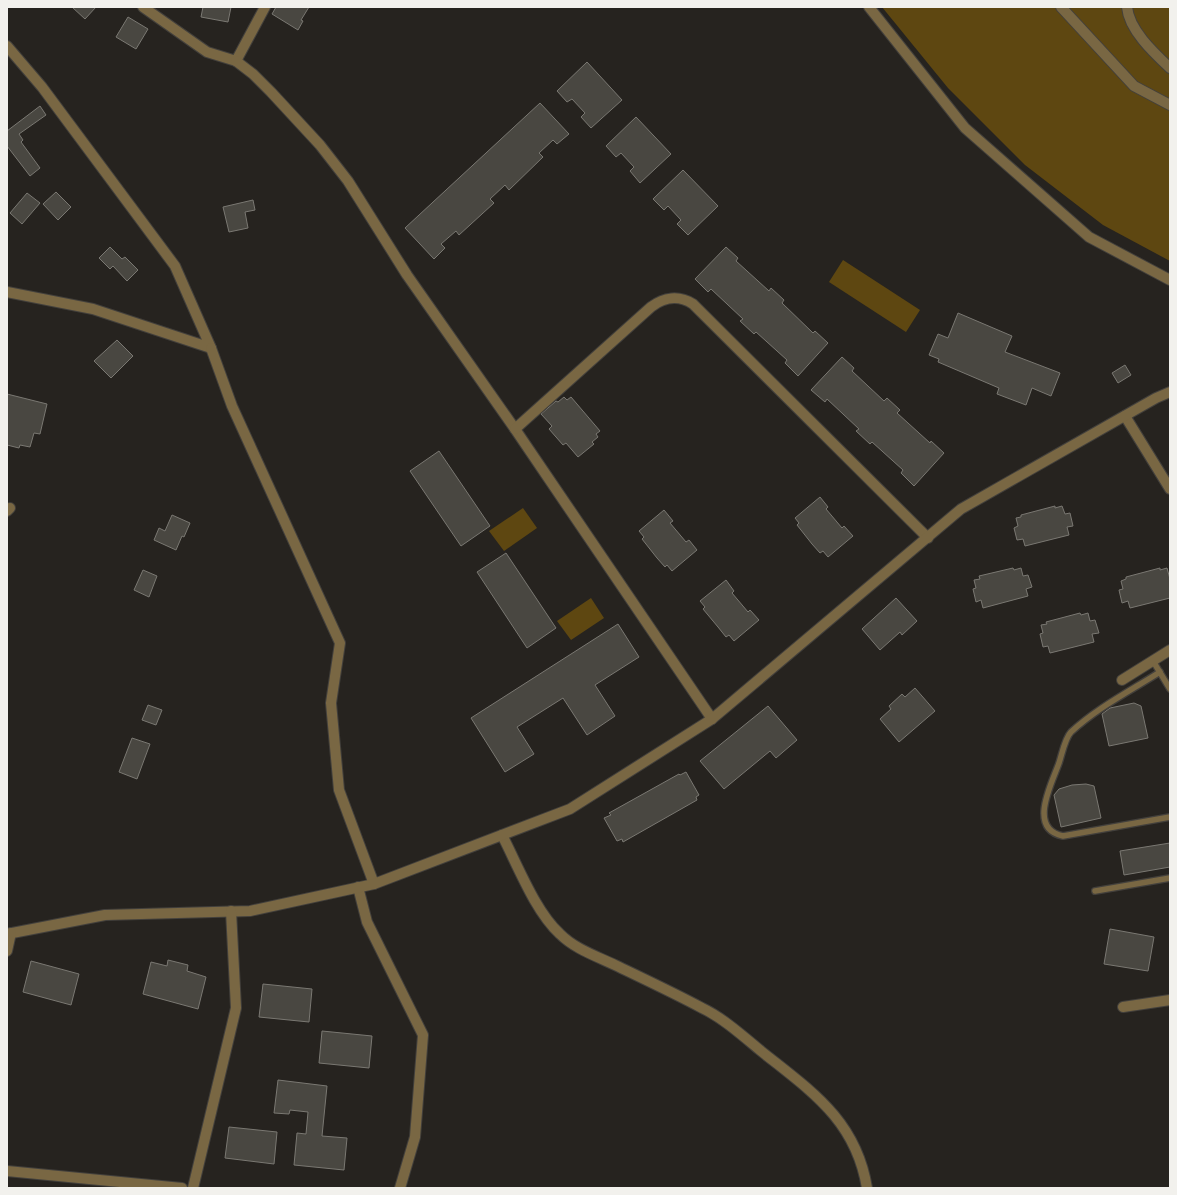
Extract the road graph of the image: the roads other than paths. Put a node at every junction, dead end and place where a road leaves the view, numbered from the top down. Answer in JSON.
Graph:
{"nodes":[{"id":1,"x":265,"y":7,"type":"edge"},
{"id":2,"x":869,"y":7,"type":"edge"},
{"id":3,"x":1061,"y":7,"type":"edge"},
{"id":4,"x":1127,"y":7,"type":"edge"},
{"id":5,"x":147,"y":8,"type":"edge"},
{"id":6,"x":8,"y":50,"type":"edge"},
{"id":7,"x":236,"y":61,"type":"junction"},
{"id":8,"x":1170,"y":68,"type":"edge"},
{"id":9,"x":1170,"y":106,"type":"edge"},
{"id":10,"x":1170,"y":280,"type":"edge"},
{"id":11,"x":7,"y":292,"type":"edge"},
{"id":12,"x":211,"y":348,"type":"junction"},
{"id":13,"x":1170,"y":392,"type":"edge"},
{"id":14,"x":1125,"y":416,"type":"junction"},
{"id":15,"x":515,"y":429,"type":"junction"},
{"id":16,"x":1170,"y":489,"type":"edge"},
{"id":17,"x":928,"y":538,"type":"junction"},
{"id":18,"x":1170,"y":650,"type":"edge"},
{"id":19,"x":1153,"y":661,"type":"junction"},
{"id":20,"x":1160,"y":672,"type":"junction"},
{"id":21,"x":1122,"y":680,"type":"dead end"},
{"id":22,"x":1170,"y":689,"type":"edge"},
{"id":23,"x":712,"y":719,"type":"junction"},
{"id":24,"x":1170,"y":817,"type":"edge"},
{"id":25,"x":502,"y":835,"type":"junction"},
{"id":26,"x":1170,"y":878,"type":"edge"},
{"id":27,"x":374,"y":884,"type":"junction"},
{"id":28,"x":358,"y":888,"type":"junction"},
{"id":29,"x":1095,"y":891,"type":"dead end"},
{"id":30,"x":231,"y":911,"type":"junction"},
{"id":31,"x":9,"y":934,"type":"edge"},
{"id":32,"x":7,"y":951,"type":"edge"},
{"id":33,"x":1170,"y":1000,"type":"edge"},
{"id":34,"x":1122,"y":1007,"type":"dead end"},
{"id":35,"x":7,"y":1171,"type":"edge"},
{"id":36,"x":182,"y":1188,"type":"edge"},
{"id":37,"x":193,"y":1188,"type":"edge"},
{"id":38,"x":400,"y":1188,"type":"edge"},
{"id":39,"x":867,"y":1188,"type":"edge"}],
"edges":[{"from":1,"to":7,"type":"street"},
{"from":2,"to":10,"type":"street"},
{"from":3,"to":9,"type":"street"},
{"from":4,"to":8,"type":"street"},
{"from":5,"to":7,"type":"street"},
{"from":6,"to":12,"type":"street"},
{"from":7,"to":15,"type":"street"},
{"from":11,"to":12,"type":"street"},
{"from":12,"to":27,"type":"street"},
{"from":13,"to":14,"type":"street"},
{"from":14,"to":16,"type":"street"},
{"from":14,"to":17,"type":"street"},
{"from":15,"to":17,"type":"street"},
{"from":15,"to":23,"type":"street"},
{"from":17,"to":23,"type":"street"},
{"from":18,"to":19,"type":"street"},
{"from":19,"to":20,"type":"lane"},
{"from":19,"to":21,"type":"street"},
{"from":20,"to":22,"type":"lane"},
{"from":20,"to":24,"type":"lane"},
{"from":23,"to":25,"type":"street"},
{"from":25,"to":27,"type":"street"},
{"from":25,"to":39,"type":"street"},
{"from":26,"to":29,"type":"lane"},
{"from":27,"to":28,"type":"street"},
{"from":28,"to":30,"type":"street"},
{"from":28,"to":38,"type":"street"},
{"from":30,"to":31,"type":"street"},
{"from":30,"to":37,"type":"street"},
{"from":31,"to":32,"type":"street"},
{"from":33,"to":34,"type":"street"},
{"from":35,"to":36,"type":"street"}]}
